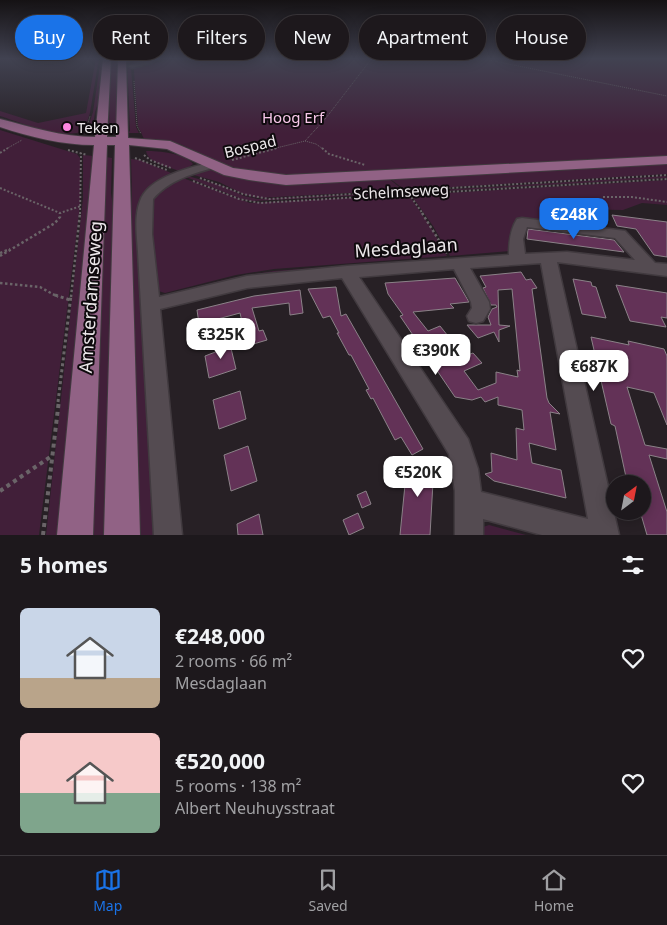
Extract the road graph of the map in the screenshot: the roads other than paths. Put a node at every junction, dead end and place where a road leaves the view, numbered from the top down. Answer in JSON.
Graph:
{"nodes":[{"id":1,"x":105,"y":83,"type":"edge"},
{"id":2,"x":122,"y":83,"type":"edge"},
{"id":3,"x":0,"y":123,"type":"edge"},
{"id":4,"x":100,"y":143,"type":"junction"},
{"id":5,"x":122,"y":144,"type":"junction"},
{"id":6,"x":667,"y":160,"type":"edge"},
{"id":7,"x":213,"y":165,"type":"junction"},
{"id":8,"x":548,"y":257,"type":"junction"},
{"id":9,"x":517,"y":259,"type":"junction"},
{"id":10,"x":454,"y":260,"type":"junction"},
{"id":11,"x":650,"y":268,"type":"junction"},
{"id":12,"x":667,"y":270,"type":"edge"},
{"id":13,"x":347,"y":272,"type":"junction"},
{"id":14,"x":150,"y":305,"type":"junction"},
{"id":15,"x":476,"y":316,"type":"dead end"},
{"id":16,"x":470,"y":502,"type":"junction"},
{"id":17,"x":74,"y":535,"type":"edge"},
{"id":18,"x":122,"y":535,"type":"edge"},
{"id":19,"x":168,"y":535,"type":"edge"},
{"id":20,"x":469,"y":535,"type":"edge"},
{"id":21,"x":596,"y":535,"type":"edge"},
{"id":22,"x":604,"y":535,"type":"edge"}],
"edges":[{"from":1,"to":4,"type":"main road","name":"Amsterdamseweg"},
{"from":2,"to":5,"type":"main road","name":"Amsterdamseweg"},
{"from":3,"to":4,"type":"main road","name":"Schelmseweg"},
{"from":4,"to":5,"type":"main road","name":"Schelmseweg"},
{"from":4,"to":17,"type":"main road","name":"Amsterdamseweg"},
{"from":5,"to":7,"type":"main road","name":"Schelmseweg"},
{"from":5,"to":18,"type":"main road","name":"Amsterdamseweg"},
{"from":6,"to":7,"type":"main road","name":"Schelmseweg"},
{"from":7,"to":14,"type":"street"},
{"from":8,"to":9,"type":"street","name":"Mesdaglaan"},
{"from":8,"to":11,"type":"street","name":"Mesdaglaan"},
{"from":8,"to":22,"type":"street"},
{"from":9,"to":10,"type":"street","name":"Mesdaglaan"},
{"from":9,"to":11,"type":"street"},
{"from":10,"to":13,"type":"street","name":"Mesdaglaan"},
{"from":10,"to":15,"type":"street"},
{"from":11,"to":12,"type":"street","name":"Mesdaglaan"},
{"from":13,"to":14,"type":"street","name":"Mesdaglaan"},
{"from":13,"to":16,"type":"street"},
{"from":14,"to":19,"type":"street"},
{"from":16,"to":20,"type":"street"},
{"from":16,"to":21,"type":"street"}]}
